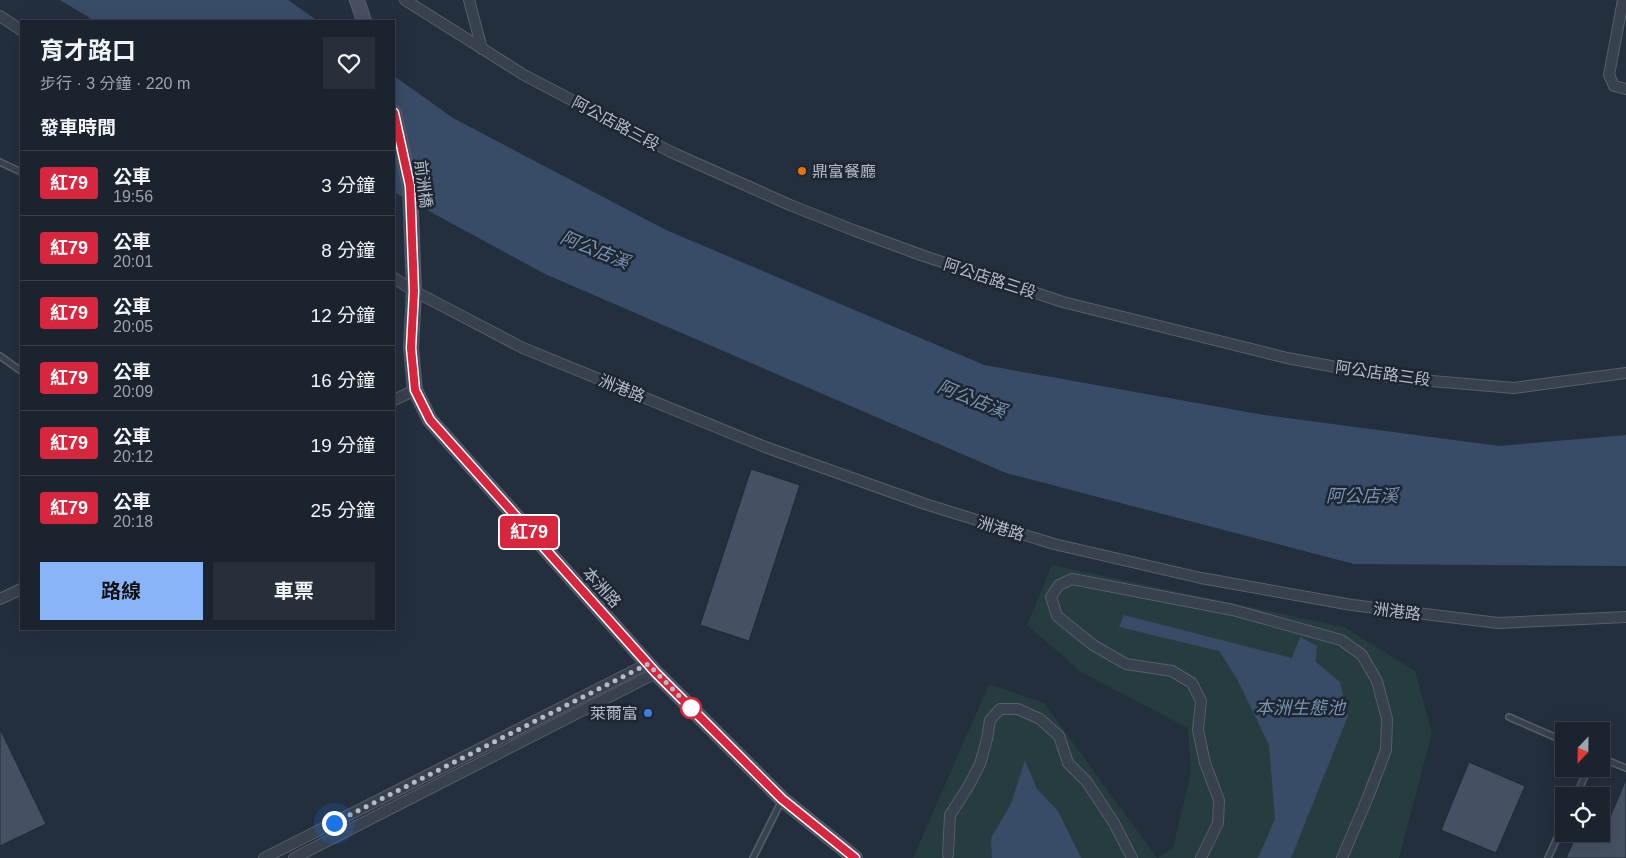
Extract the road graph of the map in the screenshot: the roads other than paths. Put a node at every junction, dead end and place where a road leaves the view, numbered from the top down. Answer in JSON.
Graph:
{"nodes":[{"id":1,"x":405,"y":0,"type":"edge"},
{"id":2,"x":469,"y":0,"type":"edge"},
{"id":3,"x":1623,"y":0,"type":"edge"},
{"id":4,"x":358,"y":2,"type":"edge"},
{"id":5,"x":0,"y":16,"type":"edge"},
{"id":6,"x":364,"y":20,"type":"edge"},
{"id":7,"x":20,"y":29,"type":"edge"},
{"id":8,"x":482,"y":49,"type":"junction"},
{"id":9,"x":1626,"y":90,"type":"edge"},
{"id":10,"x":395,"y":118,"type":"edge"},
{"id":11,"x":0,"y":162,"type":"edge"},
{"id":12,"x":20,"y":172,"type":"edge"},
{"id":13,"x":395,"y":279,"type":"edge"},
{"id":14,"x":414,"y":291,"type":"junction"},
{"id":15,"x":0,"y":356,"type":"edge"},
{"id":16,"x":20,"y":371,"type":"edge"},
{"id":17,"x":1626,"y":373,"type":"edge"},
{"id":18,"x":415,"y":390,"type":"junction"},
{"id":19,"x":395,"y":400,"type":"edge"},
{"id":20,"x":20,"y":589,"type":"edge"},
{"id":21,"x":0,"y":599,"type":"edge"},
{"id":22,"x":1626,"y":618,"type":"edge"},
{"id":23,"x":652,"y":669,"type":"junction"},
{"id":24,"x":1509,"y":717,"type":"dead end"},
{"id":25,"x":1555,"y":737,"type":"edge"},
{"id":26,"x":1610,"y":762,"type":"edge"},
{"id":27,"x":1626,"y":768,"type":"edge"},
{"id":28,"x":782,"y":799,"type":"junction"},
{"id":29,"x":1555,"y":842,"type":"edge"},
{"id":30,"x":948,"y":855,"type":"dead end"},
{"id":31,"x":264,"y":858,"type":"edge"},
{"id":32,"x":294,"y":858,"type":"edge"},
{"id":33,"x":753,"y":858,"type":"edge"},
{"id":34,"x":855,"y":858,"type":"edge"},
{"id":35,"x":1132,"y":858,"type":"edge"},
{"id":36,"x":1201,"y":858,"type":"edge"},
{"id":37,"x":1342,"y":858,"type":"edge"},
{"id":38,"x":1548,"y":858,"type":"edge"}],
"edges":[{"from":1,"to":8,"type":"street","name":"阿公店路三段"},
{"from":2,"to":8,"type":"street"},
{"from":3,"to":9,"type":"street"},
{"from":4,"to":6,"type":"main road"},
{"from":5,"to":7,"type":"street"},
{"from":8,"to":17,"type":"street","name":"阿公店路三段"},
{"from":10,"to":14,"type":"main road","name":"前洲橋"},
{"from":11,"to":12,"type":"lane"},
{"from":13,"to":14,"type":"street","name":"洲港路"},
{"from":14,"to":18,"type":"main road","name":"本洲路"},
{"from":14,"to":22,"type":"street","name":"洲港路"},
{"from":15,"to":16,"type":"lane"},
{"from":18,"to":19,"type":"street"},
{"from":18,"to":23,"type":"main road","name":"本洲路"},
{"from":20,"to":21,"type":"street"},
{"from":23,"to":28,"type":"main road","name":"本洲路"},
{"from":23,"to":31,"type":"street"},
{"from":23,"to":32,"type":"street"},
{"from":24,"to":25,"type":"lane"},
{"from":26,"to":27,"type":"lane"},
{"from":28,"to":33,"type":"lane"},
{"from":28,"to":34,"type":"main road","name":"本洲路"},
{"from":29,"to":38,"type":"lane"},
{"from":30,"to":35,"type":"street"},
{"from":36,"to":37,"type":"street"}]}
